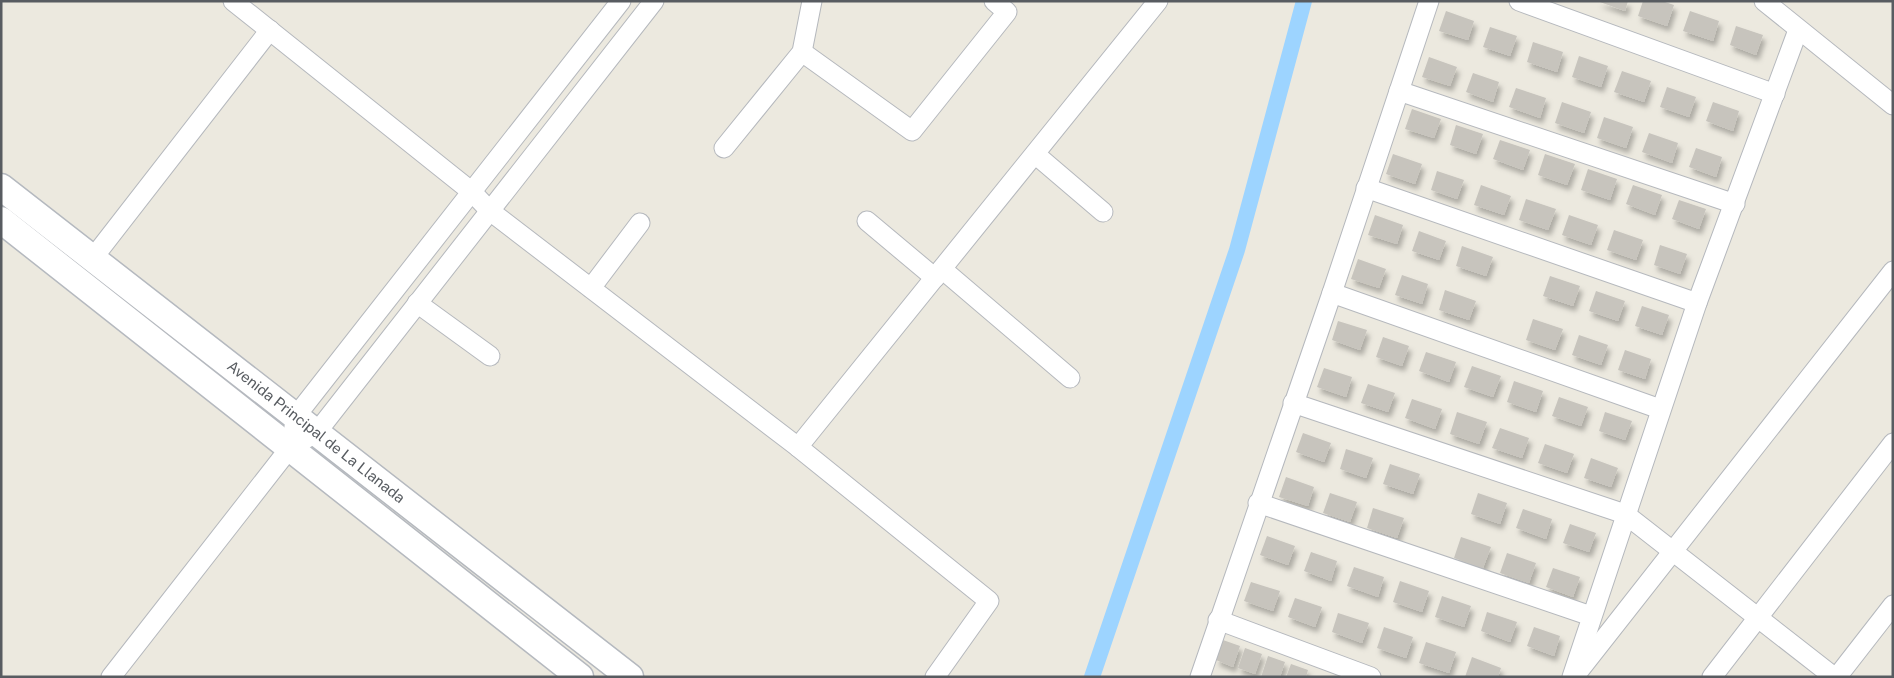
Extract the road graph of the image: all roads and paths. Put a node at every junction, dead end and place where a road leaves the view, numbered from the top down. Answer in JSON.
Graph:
{"nodes":[{"id":1,"x":234,"y":1,"type":"edge"},
{"id":2,"x":622,"y":1,"type":"edge"},
{"id":3,"x":654,"y":1,"type":"edge"},
{"id":4,"x":812,"y":1,"type":"edge"},
{"id":5,"x":994,"y":1,"type":"edge"},
{"id":6,"x":1158,"y":1,"type":"edge"},
{"id":7,"x":1429,"y":1,"type":"edge"},
{"id":8,"x":1519,"y":1,"type":"edge"},
{"id":9,"x":1764,"y":1,"type":"edge"},
{"id":10,"x":270,"y":30,"type":"junction"},
{"id":11,"x":1798,"y":30,"type":"junction"},
{"id":12,"x":802,"y":52,"type":"junction"},
{"id":13,"x":1399,"y":91,"type":"junction"},
{"id":14,"x":1775,"y":94,"type":"junction"},
{"id":15,"x":1893,"y":105,"type":"edge"},
{"id":16,"x":724,"y":148,"type":"dead end"},
{"id":17,"x":1035,"y":154,"type":"junction"},
{"id":18,"x":1,"y":186,"type":"edge"},
{"id":19,"x":1366,"y":188,"type":"junction"},
{"id":20,"x":472,"y":192,"type":"junction"},
{"id":21,"x":1735,"y":204,"type":"junction"},
{"id":22,"x":490,"y":211,"type":"junction"},
{"id":23,"x":1103,"y":212,"type":"dead end"},
{"id":24,"x":1,"y":220,"type":"edge"},
{"id":25,"x":867,"y":221,"type":"dead end"},
{"id":26,"x":640,"y":223,"type":"dead end"},
{"id":27,"x":92,"y":258,"type":"junction"},
{"id":28,"x":1893,"y":271,"type":"edge"},
{"id":29,"x":938,"y":274,"type":"junction"},
{"id":30,"x":591,"y":288,"type":"junction"},
{"id":31,"x":1332,"y":293,"type":"junction"},
{"id":32,"x":417,"y":303,"type":"junction"},
{"id":33,"x":1697,"y":303,"type":"junction"},
{"id":34,"x":490,"y":356,"type":"dead end"},
{"id":35,"x":1070,"y":378,"type":"dead end"},
{"id":36,"x":1293,"y":404,"type":"junction"},
{"id":37,"x":1660,"y":409,"type":"junction"},
{"id":38,"x":296,"y":416,"type":"junction"},
{"id":39,"x":316,"y":432,"type":"junction"},
{"id":40,"x":1893,"y":443,"type":"edge"},
{"id":41,"x":798,"y":447,"type":"junction"},
{"id":42,"x":290,"y":449,"type":"junction"},
{"id":43,"x":1258,"y":503,"type":"junction"},
{"id":44,"x":1625,"y":514,"type":"junction"},
{"id":45,"x":1673,"y":551,"type":"junction"},
{"id":46,"x":1893,"y":605,"type":"edge"},
{"id":47,"x":1591,"y":616,"type":"junction"},
{"id":48,"x":1758,"y":618,"type":"junction"},
{"id":49,"x":1218,"y":620,"type":"junction"},
{"id":50,"x":111,"y":677,"type":"edge"},
{"id":51,"x":580,"y":677,"type":"edge"},
{"id":52,"x":630,"y":677,"type":"edge"},
{"id":53,"x":935,"y":677,"type":"edge"},
{"id":54,"x":1200,"y":677,"type":"edge"},
{"id":55,"x":1371,"y":677,"type":"edge"},
{"id":56,"x":1573,"y":677,"type":"edge"},
{"id":57,"x":1712,"y":677,"type":"edge"},
{"id":58,"x":1835,"y":677,"type":"edge"}],
"edges":[{"from":1,"to":10,"type":"street"},
{"from":2,"to":20,"type":"street"},
{"from":3,"to":22,"type":"street"},
{"from":4,"to":12,"type":"street"},
{"from":5,"to":12,"type":"street"},
{"from":6,"to":17,"type":"street"},
{"from":7,"to":13,"type":"street"},
{"from":8,"to":14,"type":"street"},
{"from":9,"to":11,"type":"street"},
{"from":10,"to":20,"type":"street"},
{"from":10,"to":27,"type":"street"},
{"from":11,"to":14,"type":"street"},
{"from":11,"to":15,"type":"street"},
{"from":12,"to":16,"type":"street"},
{"from":13,"to":19,"type":"street"},
{"from":13,"to":21,"type":"street"},
{"from":14,"to":21,"type":"street"},
{"from":17,"to":23,"type":"street"},
{"from":17,"to":29,"type":"street"},
{"from":18,"to":27,"type":"main road","name":"Avenida Principal de La Llanada"},
{"from":19,"to":31,"type":"street"},
{"from":19,"to":33,"type":"street"},
{"from":20,"to":22,"type":"street"},
{"from":20,"to":38,"type":"street"},
{"from":21,"to":33,"type":"street"},
{"from":22,"to":30,"type":"street"},
{"from":22,"to":32,"type":"street"},
{"from":24,"to":42,"type":"main road","name":"Avenida Principal de La Llanada"},
{"from":25,"to":29,"type":"street"},
{"from":26,"to":30,"type":"street"},
{"from":27,"to":38,"type":"main road","name":"Avenida Principal de La Llanada"},
{"from":28,"to":45,"type":"street"},
{"from":29,"to":35,"type":"street"},
{"from":29,"to":41,"type":"street"},
{"from":30,"to":41,"type":"street"},
{"from":31,"to":36,"type":"street"},
{"from":31,"to":37,"type":"street"},
{"from":32,"to":34,"type":"street"},
{"from":32,"to":39,"type":"street"},
{"from":33,"to":37,"type":"street"},
{"from":36,"to":43,"type":"street"},
{"from":36,"to":44,"type":"street"},
{"from":37,"to":44,"type":"street"},
{"from":38,"to":39,"type":"main road","name":"Avenida Principal de La Llanada"},
{"from":38,"to":42,"type":"street"},
{"from":39,"to":42,"type":"street"},
{"from":39,"to":52,"type":"main road","name":"Avenida Principal de La Llanada"},
{"from":40,"to":48,"type":"street"},
{"from":41,"to":53,"type":"street"},
{"from":42,"to":50,"type":"street"},
{"from":42,"to":51,"type":"main road","name":"Avenida Principal de La Llanada"},
{"from":43,"to":47,"type":"street"},
{"from":43,"to":49,"type":"street"},
{"from":44,"to":45,"type":"street"},
{"from":44,"to":47,"type":"street"},
{"from":45,"to":48,"type":"street"},
{"from":45,"to":56,"type":"street"},
{"from":46,"to":58,"type":"street"},
{"from":47,"to":56,"type":"street"},
{"from":48,"to":57,"type":"street"},
{"from":48,"to":58,"type":"street"},
{"from":49,"to":54,"type":"street"},
{"from":49,"to":55,"type":"street"}]}
